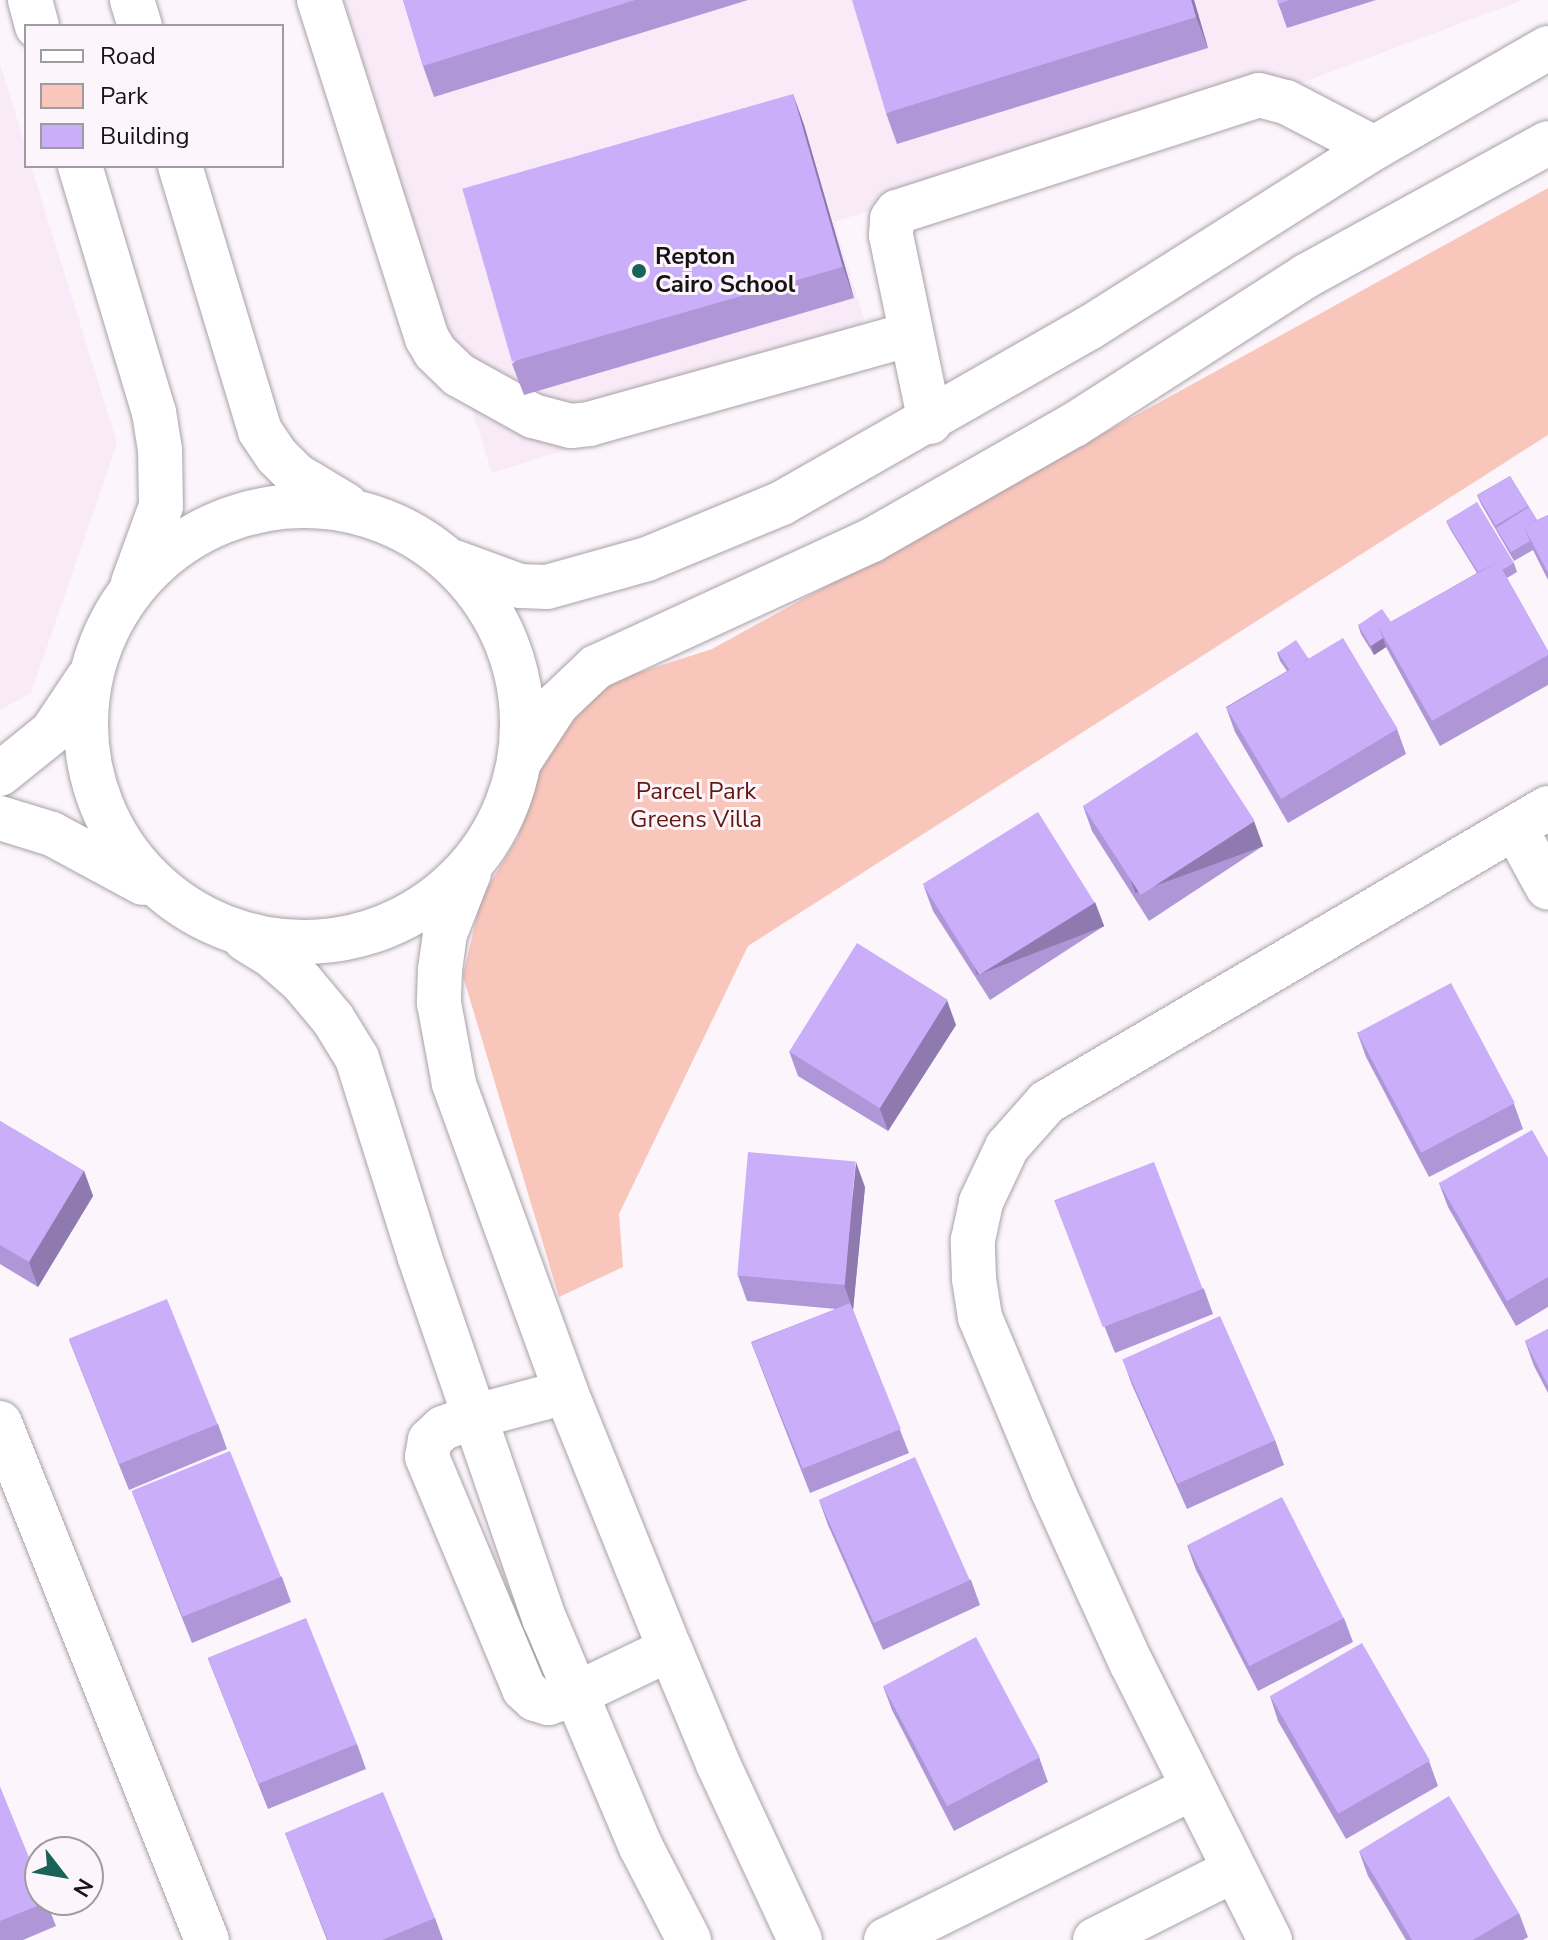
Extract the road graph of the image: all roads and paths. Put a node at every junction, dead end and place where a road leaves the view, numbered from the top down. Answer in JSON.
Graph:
{"nodes":[{"id":1,"x":30,"y":0,"type":"edge"},
{"id":2,"x":132,"y":0,"type":"edge"},
{"id":3,"x":319,"y":0,"type":"edge"},
{"id":4,"x":36,"y":24,"type":"edge"},
{"id":5,"x":139,"y":24,"type":"edge"},
{"id":6,"x":1548,"y":48,"type":"edge"},
{"id":7,"x":1548,"y":143,"type":"edge"},
{"id":8,"x":1374,"y":148,"type":"junction"},
{"id":9,"x":81,"y":168,"type":"edge"},
{"id":10,"x":181,"y":168,"type":"edge"},
{"id":11,"x":911,"y":334,"type":"junction"},
{"id":12,"x":930,"y":422,"type":"junction"},
{"id":13,"x":359,"y":511,"type":"junction"},
{"id":14,"x":454,"y":562,"type":"junction"},
{"id":15,"x":130,"y":592,"type":"junction"},
{"id":16,"x":91,"y":672,"type":"junction"},
{"id":17,"x":521,"y":759,"type":"junction"},
{"id":18,"x":0,"y":774,"type":"edge"},
{"id":19,"x":0,"y":818,"type":"edge"},
{"id":20,"x":1532,"y":818,"type":"edge"},
{"id":21,"x":471,"y":866,"type":"junction"},
{"id":22,"x":1548,"y":888,"type":"edge"},
{"id":23,"x":170,"y":899,"type":"junction"},
{"id":24,"x":237,"y":934,"type":"junction"},
{"id":25,"x":566,"y":1392,"type":"junction"},
{"id":26,"x":476,"y":1416,"type":"junction"},
{"id":27,"x":0,"y":1423,"type":"edge"},
{"id":28,"x":670,"y":1649,"type":"junction"},
{"id":29,"x":576,"y":1694,"type":"junction"},
{"id":30,"x":1192,"y":1788,"type":"junction"},
{"id":31,"x":1234,"y":1870,"type":"junction"},
{"id":32,"x":207,"y":1940,"type":"edge"},
{"id":33,"x":689,"y":1940,"type":"edge"},
{"id":34,"x":800,"y":1940,"type":"edge"},
{"id":35,"x":886,"y":1940,"type":"edge"},
{"id":36,"x":1095,"y":1940,"type":"edge"},
{"id":37,"x":1270,"y":1940,"type":"edge"}],
"edges":[{"from":1,"to":4,"type":"street"},
{"from":2,"to":5,"type":"street"},
{"from":3,"to":11,"type":"street"},
{"from":6,"to":8,"type":"street"},
{"from":7,"to":17,"type":"street"},
{"from":8,"to":11,"type":"street"},
{"from":8,"to":12,"type":"street"},
{"from":9,"to":15,"type":"street"},
{"from":10,"to":13,"type":"street"},
{"from":11,"to":12,"type":"street"},
{"from":12,"to":14,"type":"street"},
{"from":13,"to":14,"type":"street"},
{"from":13,"to":15,"type":"street"},
{"from":14,"to":17,"type":"street"},
{"from":15,"to":16,"type":"street"},
{"from":16,"to":18,"type":"street"},
{"from":16,"to":23,"type":"street"},
{"from":17,"to":21,"type":"street"},
{"from":19,"to":23,"type":"street"},
{"from":20,"to":22,"type":"street"},
{"from":20,"to":30,"type":"street"},
{"from":21,"to":24,"type":"street"},
{"from":21,"to":25,"type":"street"},
{"from":23,"to":24,"type":"street"},
{"from":24,"to":26,"type":"street"},
{"from":25,"to":26,"type":"street"},
{"from":25,"to":28,"type":"street"},
{"from":26,"to":29,"type":"street"},
{"from":26,"to":29,"type":"street"},
{"from":27,"to":32,"type":"street"},
{"from":28,"to":29,"type":"street"},
{"from":28,"to":34,"type":"street"},
{"from":29,"to":33,"type":"street"},
{"from":30,"to":31,"type":"street"},
{"from":30,"to":35,"type":"street"},
{"from":31,"to":36,"type":"street"},
{"from":31,"to":37,"type":"street"}]}
